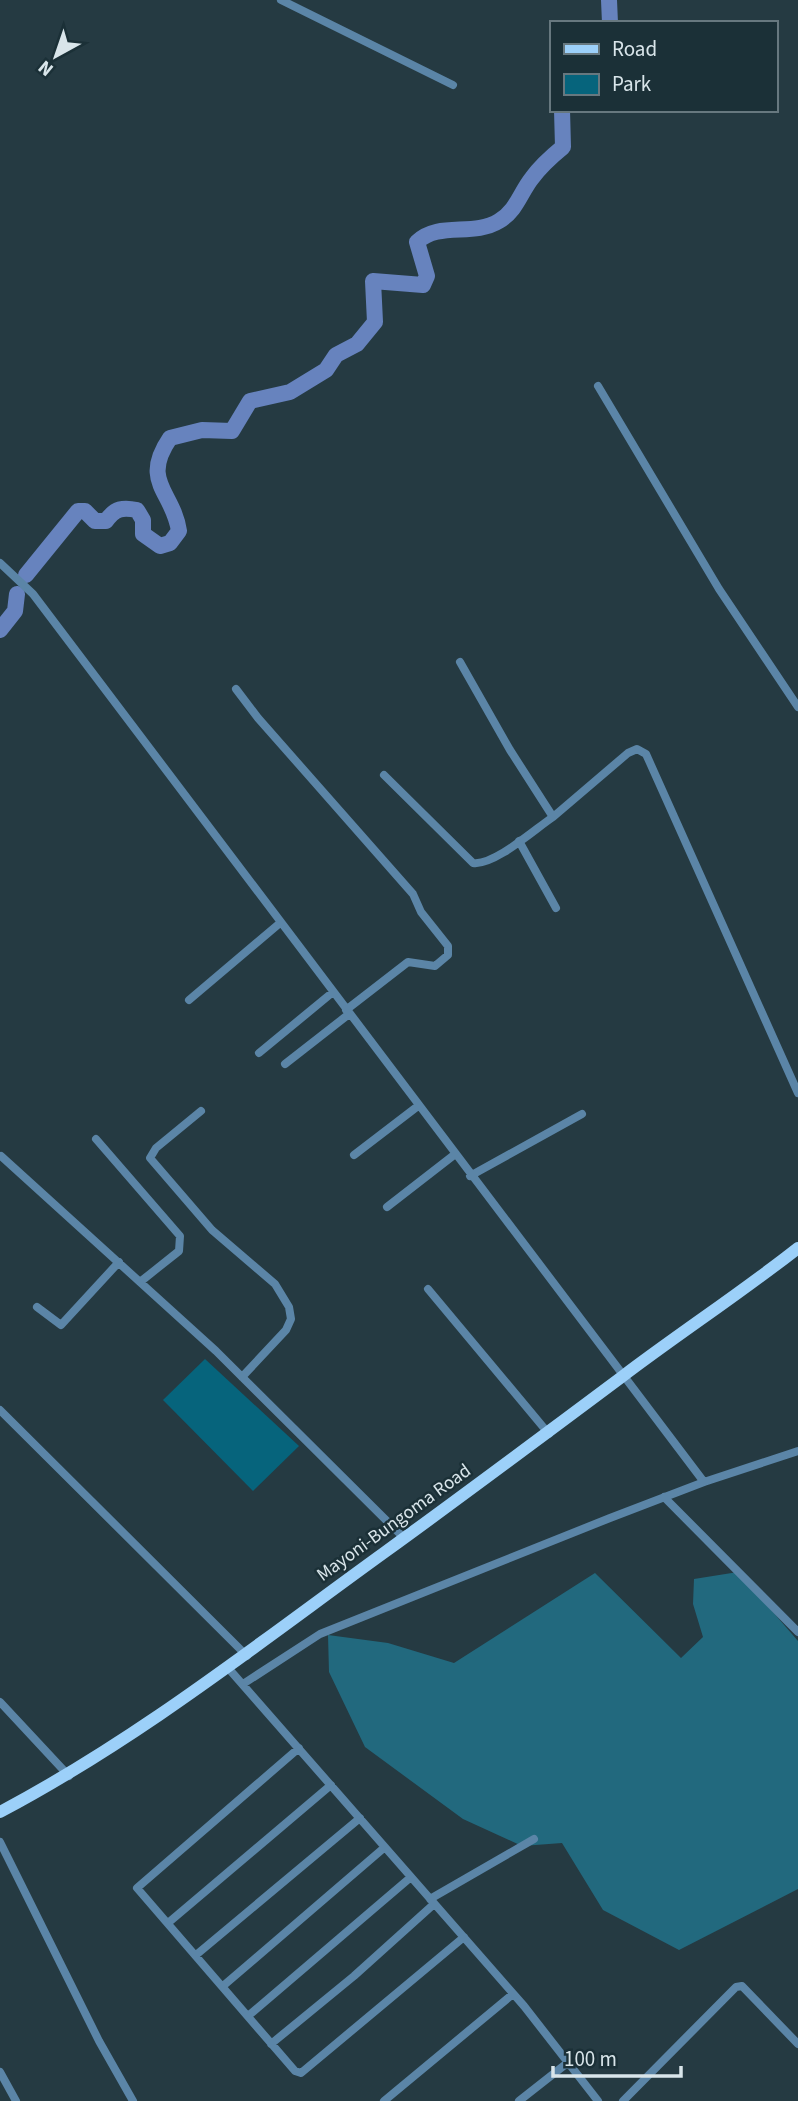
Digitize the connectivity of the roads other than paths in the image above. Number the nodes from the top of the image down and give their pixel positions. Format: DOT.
graph roads {
  1 [pos="281,0"];
  2 [pos="453,85"];
  3 [pos="598,386"];
  4 [pos="0,563"];
  5 [pos="460,662"];
  6 [pos="236,689"];
  7 [pos="798,707"];
  8 [pos="384,775"];
  9 [pos="553,817"];
  10 [pos="519,841"];
  11 [pos="556,908"];
  12 [pos="280,923"];
  13 [pos="333,992"];
  14 [pos="189,1000"];
  15 [pos="347,1012"];
  16 [pos="259,1053"];
  17 [pos="285,1064"];
  18 [pos="798,1093"];
  19 [pos="418,1106"];
  20 [pos="201,1111"];
  21 [pos="582,1114"];
  22 [pos="96,1139"];
  23 [pos="354,1155"];
  24 [pos="454,1155"];
  25 [pos="1,1156"];
  26 [pos="470,1176"];
  27 [pos="387,1207"];
  28 [pos="798,1248"];
  29 [pos="119,1262"];
  30 [pos="140,1282"];
  31 [pos="428,1289"];
  32 [pos="37,1307"];
  33 [pos="624,1375"];
  34 [pos="242,1377"];
  35 [pos="0,1409"];
  36 [pos="549,1434"];
  37 [pos="798,1451"];
  38 [pos="704,1482"];
  39 [pos="664,1497"];
  40 [pos="404,1538"];
  41 [pos="798,1632"];
  42 [pos="247,1656"];
  43 [pos="229,1669"];
  44 [pos="243,1684"];
  45 [pos="0,1702"];
  46 [pos="299,1748"];
  47 [pos="69,1776"];
  48 [pos="331,1785"];
  49 [pos="0,1812"];
  50 [pos="360,1818"];
  51 [pos="534,1839"];
  52 [pos="0,1842"];
  53 [pos="385,1847"];
  54 [pos="411,1877"];
  55 [pos="432,1901"];
  56 [pos="168,1923"];
  57 [pos="464,1937"];
  58 [pos="197,1955"];
  59 [pos="223,1986"];
  60 [pos="513,1994"];
  61 [pos="248,2016"];
  62 [pos="271,2044"];
  63 [pos="798,2044"];
  64 [pos="566,2064"];
  65 [pos="0,2072"];
  66 [pos="16,2101"];
  67 [pos="133,2101"];
  68 [pos="384,2101"];
  69 [pos="519,2101"];
  70 [pos="598,2101"];
  71 [pos="623,2101"];
  1 -- 2 [label="street"];
  3 -- 7 [label="street"];
  4 -- 12 [label="street"];
  5 -- 9 [label="street"];
  6 -- 15 [label="street"];
  8 -- 10 [label="street"];
  9 -- 10 [label="street"];
  9 -- 18 [label="street"];
  10 -- 11 [label="street"];
  12 -- 13 [label="street"];
  12 -- 14 [label="street"];
  13 -- 15 [label="street"];
  13 -- 16 [label="street"];
  15 -- 17 [label="street"];
  15 -- 19 [label="street"];
  19 -- 23 [label="street"];
  19 -- 24 [label="street"];
  20 -- 34 [label="street"];
  21 -- 26 [label="street"];
  22 -- 30 [label="street"];
  24 -- 26 [label="street"];
  24 -- 27 [label="street"];
  25 -- 29 [label="street"];
  26 -- 33 [label="street"];
  28 -- 33 [label="main road, Mayoni-Bungoma Road"];
  29 -- 30 [label="street"];
  29 -- 32 [label="street"];
  30 -- 34 [label="street"];
  31 -- 36 [label="street"];
  33 -- 36 [label="main road, Mayoni-Bungoma Road"];
  33 -- 38 [label="street"];
  34 -- 40 [label="street"];
  35 -- 42 [label="street"];
  36 -- 40 [label="main road, Mayoni-Bungoma Road"];
  37 -- 38 [label="street"];
  38 -- 39 [label="street"];
  39 -- 41 [label="street"];
  39 -- 44 [label="street"];
  40 -- 42 [label="main road, Mayoni-Bungoma Road"];
  42 -- 43 [label="main road, Mayoni-Bungoma Road"];
  43 -- 44 [label="street"];
  43 -- 47 [label="main road, Mayoni-Bungoma Road"];
  44 -- 46 [label="street"];
  45 -- 47 [label="street"];
  46 -- 48 [label="street"];
  46 -- 56 [label="street"];
  47 -- 49 [label="main road, Mayoni-Bungoma Road"];
  48 -- 50 [label="street"];
  48 -- 56 [label="street"];
  50 -- 53 [label="street"];
  50 -- 58 [label="street"];
  51 -- 55 [label="street"];
  52 -- 67 [label="street"];
  53 -- 54 [label="street"];
  53 -- 59 [label="street"];
  54 -- 55 [label="street"];
  54 -- 61 [label="street"];
  55 -- 57 [label="street"];
  55 -- 62 [label="street"];
  56 -- 58 [label="street"];
  57 -- 60 [label="street"];
  57 -- 62 [label="street"];
  58 -- 59 [label="street"];
  59 -- 61 [label="street"];
  60 -- 64 [label="street"];
  60 -- 68 [label="street"];
  61 -- 62 [label="street"];
  63 -- 71 [label="street"];
  64 -- 69 [label="street"];
  64 -- 70 [label="street"];
  65 -- 66 [label="street"];
}
